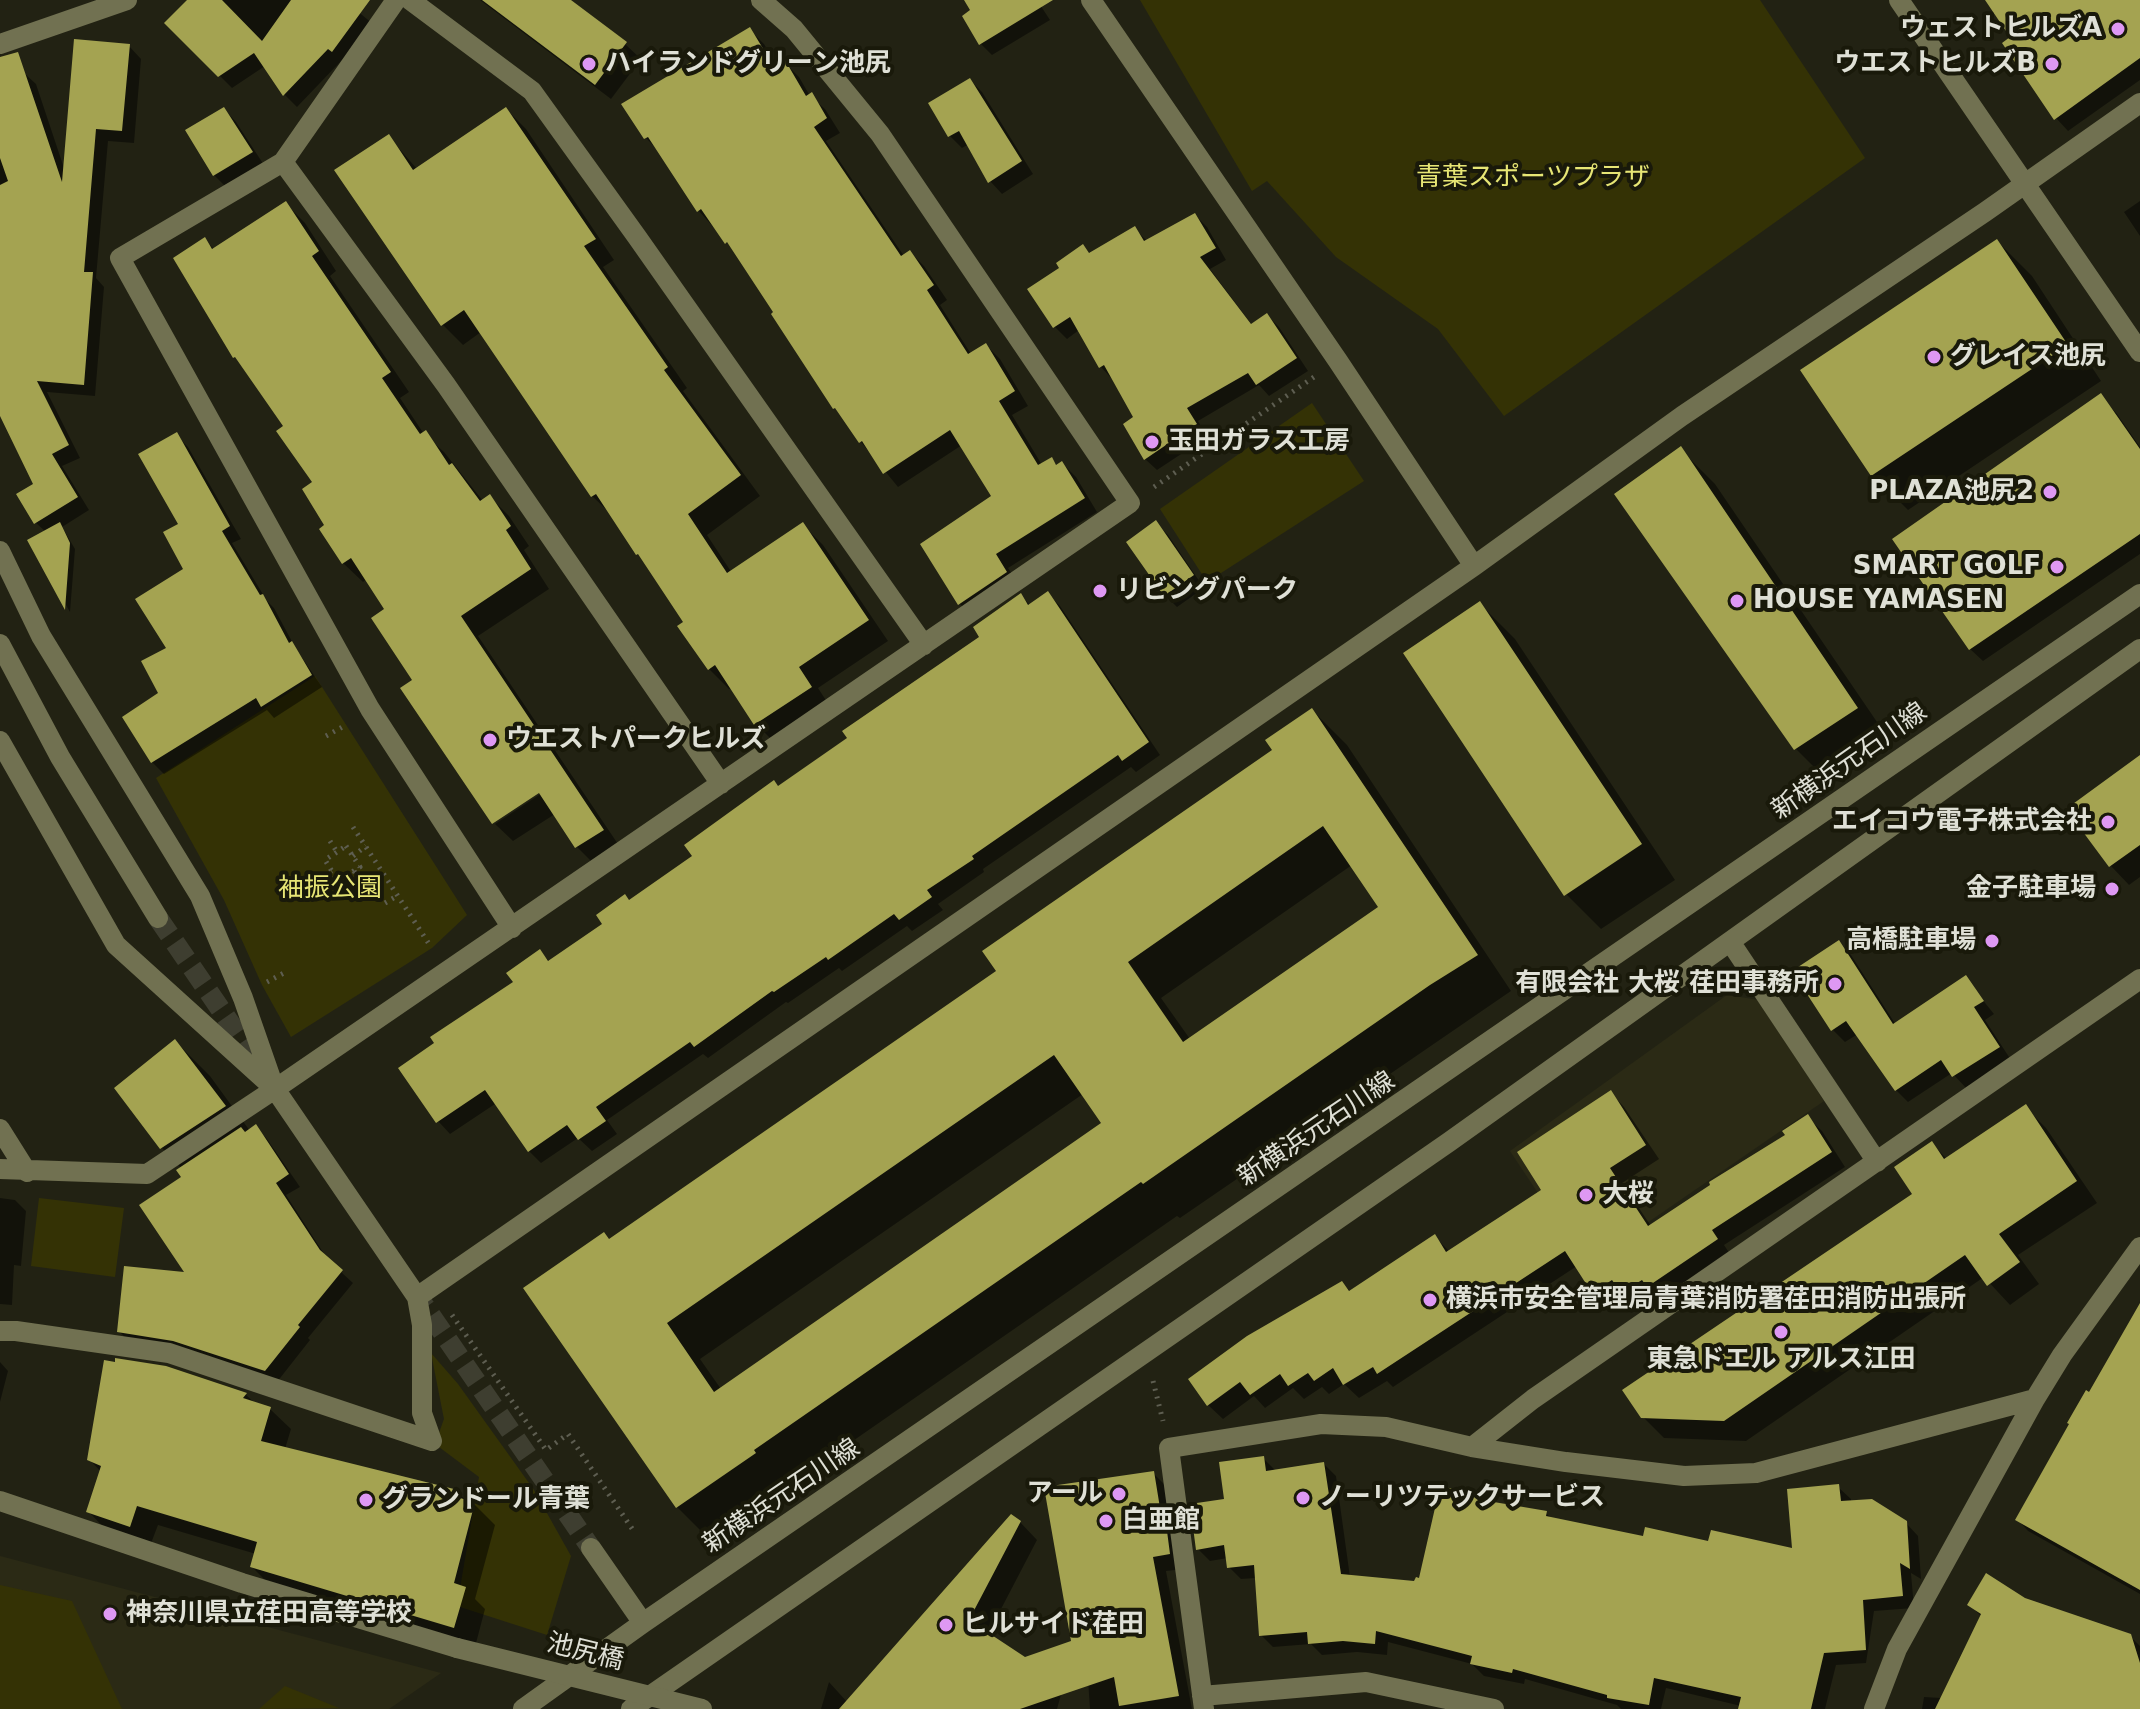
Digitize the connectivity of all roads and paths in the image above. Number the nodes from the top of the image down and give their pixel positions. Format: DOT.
graph roads {
  1 [pos="127,0"];
  2 [pos="396,0"];
  3 [pos="410,0"];
  4 [pos="761,0"];
  5 [pos="1091,0"];
  6 [pos="1899,0"];
  7 [pos="0,44"];
  8 [pos="2140,103"];
  9 [pos="283,162"];
  10 [pos="2024,184"];
  11 [pos="2140,352"];
  12 [pos="1305,384"];
  13 [pos="1130,503"];
  14 [pos="0,551"];
  15 [pos="1474,566"];
  16 [pos="2140,594"];
  17 [pos="0,644"];
  18 [pos="924,645"];
  19 [pos="2140,649"];
  20 [pos="0,741"];
  21 [pos="721,784"];
  22 [pos="353,827"];
  23 [pos="330,841"];
  24 [pos="366,846"];
  25 [pos="337,852"];
  26 [pos="353,856"];
  27 [pos="332,871"];
  28 [pos="354,871"];
  29 [pos="318,880"];
  30 [pos="361,882"];
  31 [pos="397,896"];
  32 [pos="385,903"];
  33 [pos="158,918"];
  34 [pos="512,928"];
  35 [pos="1731,943"];
  36 [pos="2140,979"];
  37 [pos="434,980"];
  38 [pos="275,1089"];
  39 [pos="0,1129"];
  40 [pos="1877,1162"];
  41 [pos="0,1169"];
  42 [pos="27,1172"];
  43 [pos="2140,1247"];
  44 [pos="425,1292"];
  45 [pos="0,1331"];
  46 [pos="1152,1377"];
  47 [pos="2035,1399"];
  48 [pos="1472,1447"];
  49 [pos="1169,1448"];
  50 [pos="0,1501"];
  51 [pos="635,1533"];
  52 [pos="591,1548"];
  53 [pos="643,1623"];
  54 [pos="1203,1702"];
  55 [pos="523,1709"];
  56 [pos="631,1709"];
  57 [pos="702,1709"];
  58 [pos="1494,1709"];
  59 [pos="1874,1709"];
  1 -- 7 [label="street"];
  2 -- 9 [label="street"];
  3 -- 18 [label="street"];
  4 -- 13 [label="street"];
  5 -- 15 [label="street"];
  6 -- 10 [label="street"];
  8 -- 10 [label="street"];
  9 -- 21 [label="street"];
  9 -- 34 [label="street"];
  10 -- 11 [label="street"];
  10 -- 15 [label="street"];
  12 -- 13 [label="path"];
  13 -- 18 [label="street"];
  14 -- 38 [label="street"];
  15 -- 44 [label="street"];
  16 -- 53 [label="street, 新横浜元石川線"];
  17 -- 33 [label="street"];
  18 -- 21 [label="street"];
  19 -- 35 [label="street"];
  20 -- 38 [label="street"];
  21 -- 34 [label="street"];
  22 -- 24 [label="path"];
  23 -- 25 [label="path"];
  24 -- 26 [label="path"];
  24 -- 31 [label="path"];
  25 -- 26 [label="path"];
  25 -- 27 [label="path"];
  26 -- 28 [label="path"];
  27 -- 28 [label="path"];
  27 -- 29 [label="path"];
  28 -- 30 [label="path"];
  31 -- 32 [label="path"];
  31 -- 37 [label="path"];
  34 -- 37 [label="street"];
  35 -- 40 [label="street"];
  35 -- 56 [label="street"];
  36 -- 40 [label="street"];
  37 -- 38 [label="street"];
  38 -- 42 [label="street"];
  38 -- 44 [label="street"];
  39 -- 42 [label="street"];
  40 -- 48 [label="street"];
  41 -- 42 [label="street"];
  43 -- 47 [label="street"];
  44 -- 45 [label="street"];
  44 -- 51 [label="path"];
  46 -- 49 [label="path"];
  47 -- 48 [label="street"];
  47 -- 59 [label="street"];
  48 -- 49 [label="street"];
  49 -- 54 [label="street"];
  50 -- 57 [label="street, 池尻橋, bridge"];
  52 -- 53 [label="street"];
  53 -- 55 [label="street, 新横浜元石川線"];
  54 -- 58 [label="street"];
}
